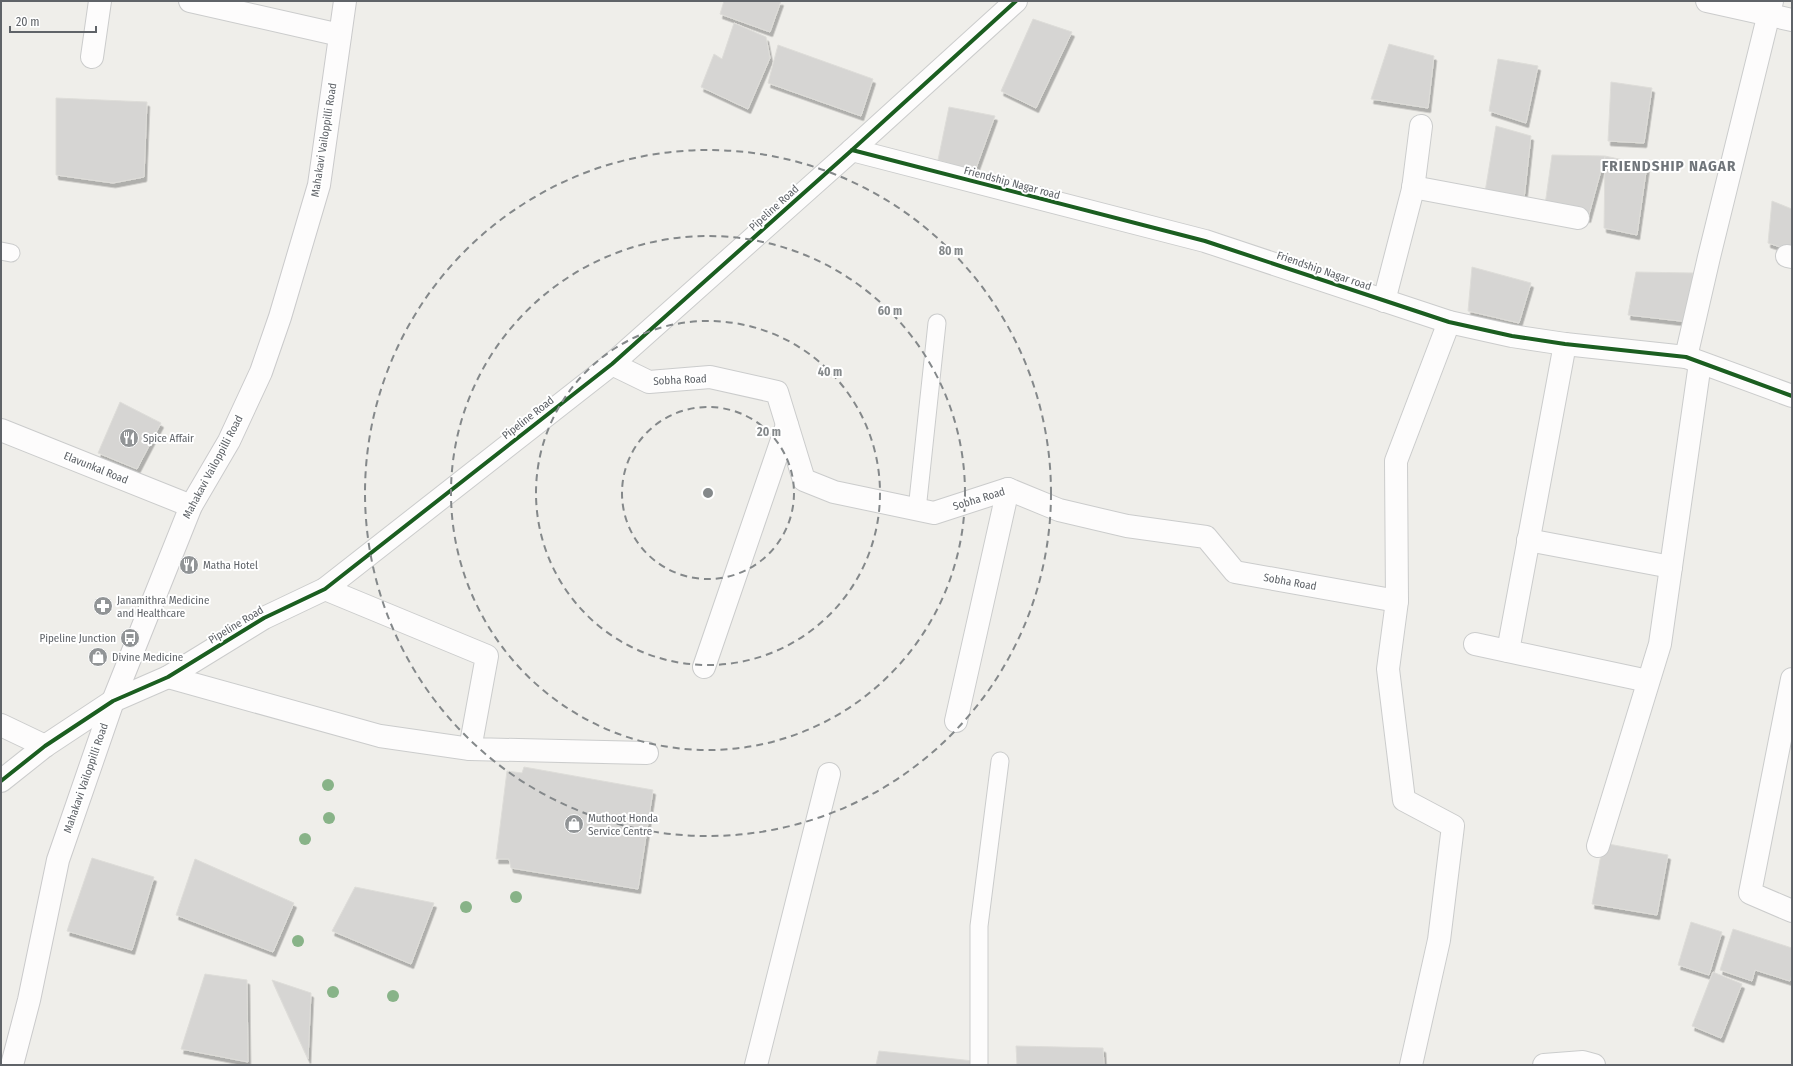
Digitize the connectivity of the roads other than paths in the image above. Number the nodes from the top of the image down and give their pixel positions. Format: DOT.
graph roads {
  1 [pos="100,1"];
  2 [pos="190,1"];
  3 [pos="345,1"];
  4 [pos="1016,1"];
  5 [pos="1707,1"];
  6 [pos="1770,8"];
  7 [pos="1792,20"];
  8 [pos="340,35"];
  9 [pos="92,57"];
  10 [pos="1421,126"];
  11 [pos="852,150"];
  12 [pos="1413,187"];
  13 [pos="1578,218"];
  14 [pos="1384,301"];
  15 [pos="1449,322"];
  16 [pos="937,323"];
  17 [pos="1565,344"];
  18 [pos="1693,360"];
  19 [pos="612,364"];
  20 [pos="1792,396"];
  21 [pos="787,425"];
  22 [pos="1,430"];
  23 [pos="1008,489"];
  24 [pos="191,506"];
  25 [pos="917,510"];
  26 [pos="1528,540"];
  27 [pos="1671,567"];
  28 [pos="325,589"];
  29 [pos="1397,601"];
  30 [pos="1475,644"];
  31 [pos="1508,651"];
  32 [pos="704,666"];
  33 [pos="168,677"];
  34 [pos="1792,679"];
  35 [pos="1648,681"];
  36 [pos="112,701"];
  37 [pos="956,721"];
  38 [pos="1,724"];
  39 [pos="45,746"];
  40 [pos="470,749"];
  41 [pos="647,753"];
  42 [pos="1000,761"];
  43 [pos="829,774"];
  44 [pos="1,781"];
  45 [pos="1598,846"];
  46 [pos="1792,911"];
  47 [pos="12,1065"];
  48 [pos="756,1065"];
  49 [pos="979,1065"];
  50 [pos="1411,1065"];
  51 [pos="1544,1065"];
  52 [pos="1594,1065"];
  1 -- 9 [label="street"];
  2 -- 8 [label="street"];
  3 -- 8 [label="street, Mahakavi Vailoppilli Road"];
  4 -- 11 [label="street, Pipeline Road"];
  5 -- 6 [label="street"];
  6 -- 7 [label="street"];
  6 -- 18 [label="street"];
  8 -- 24 [label="street, Mahakavi Vailoppilli Road"];
  10 -- 12 [label="street"];
  11 -- 14 [label="street, Friendship Nagar road"];
  11 -- 19 [label="street, Pipeline Road"];
  12 -- 13 [label="street"];
  12 -- 14 [label="street"];
  14 -- 15 [label="street, Friendship Nagar road"];
  15 -- 17 [label="street, Friendship Nagar road"];
  15 -- 29 [label="street"];
  16 -- 25 [label="lane"];
  17 -- 18 [label="street, Friendship Nagar road"];
  17 -- 26 [label="street"];
  18 -- 20 [label="street, Friendship Nagar road"];
  18 -- 27 [label="street"];
  19 -- 21 [label="street, Sobha Road"];
  19 -- 28 [label="street, Pipeline Road"];
  21 -- 25 [label="street, Sobha Road"];
  21 -- 32 [label="street"];
  22 -- 24 [label="street, Elavunkal Road"];
  23 -- 25 [label="street, Sobha Road"];
  23 -- 29 [label="street, Sobha Road"];
  23 -- 37 [label="street"];
  24 -- 36 [label="street, Mahakavi Vailoppilli Road"];
  26 -- 27 [label="street"];
  26 -- 31 [label="street"];
  27 -- 35 [label="street"];
  28 -- 33 [label="street, Pipeline Road"];
  28 -- 40 [label="street"];
  29 -- 50 [label="street"];
  30 -- 31 [label="street"];
  31 -- 35 [label="street"];
  33 -- 36 [label="street, Pipeline Road"];
  33 -- 40 [label="street"];
  34 -- 46 [label="street"];
  35 -- 45 [label="street"];
  36 -- 39 [label="street, Pipeline Road"];
  36 -- 47 [label="street, Mahakavi Vailoppilli Road"];
  38 -- 39 [label="street"];
  39 -- 44 [label="street, Pipeline Road"];
  40 -- 41 [label="street"];
  42 -- 49 [label="lane"];
  43 -- 48 [label="street"];
  51 -- 52 [label="street"];
}
